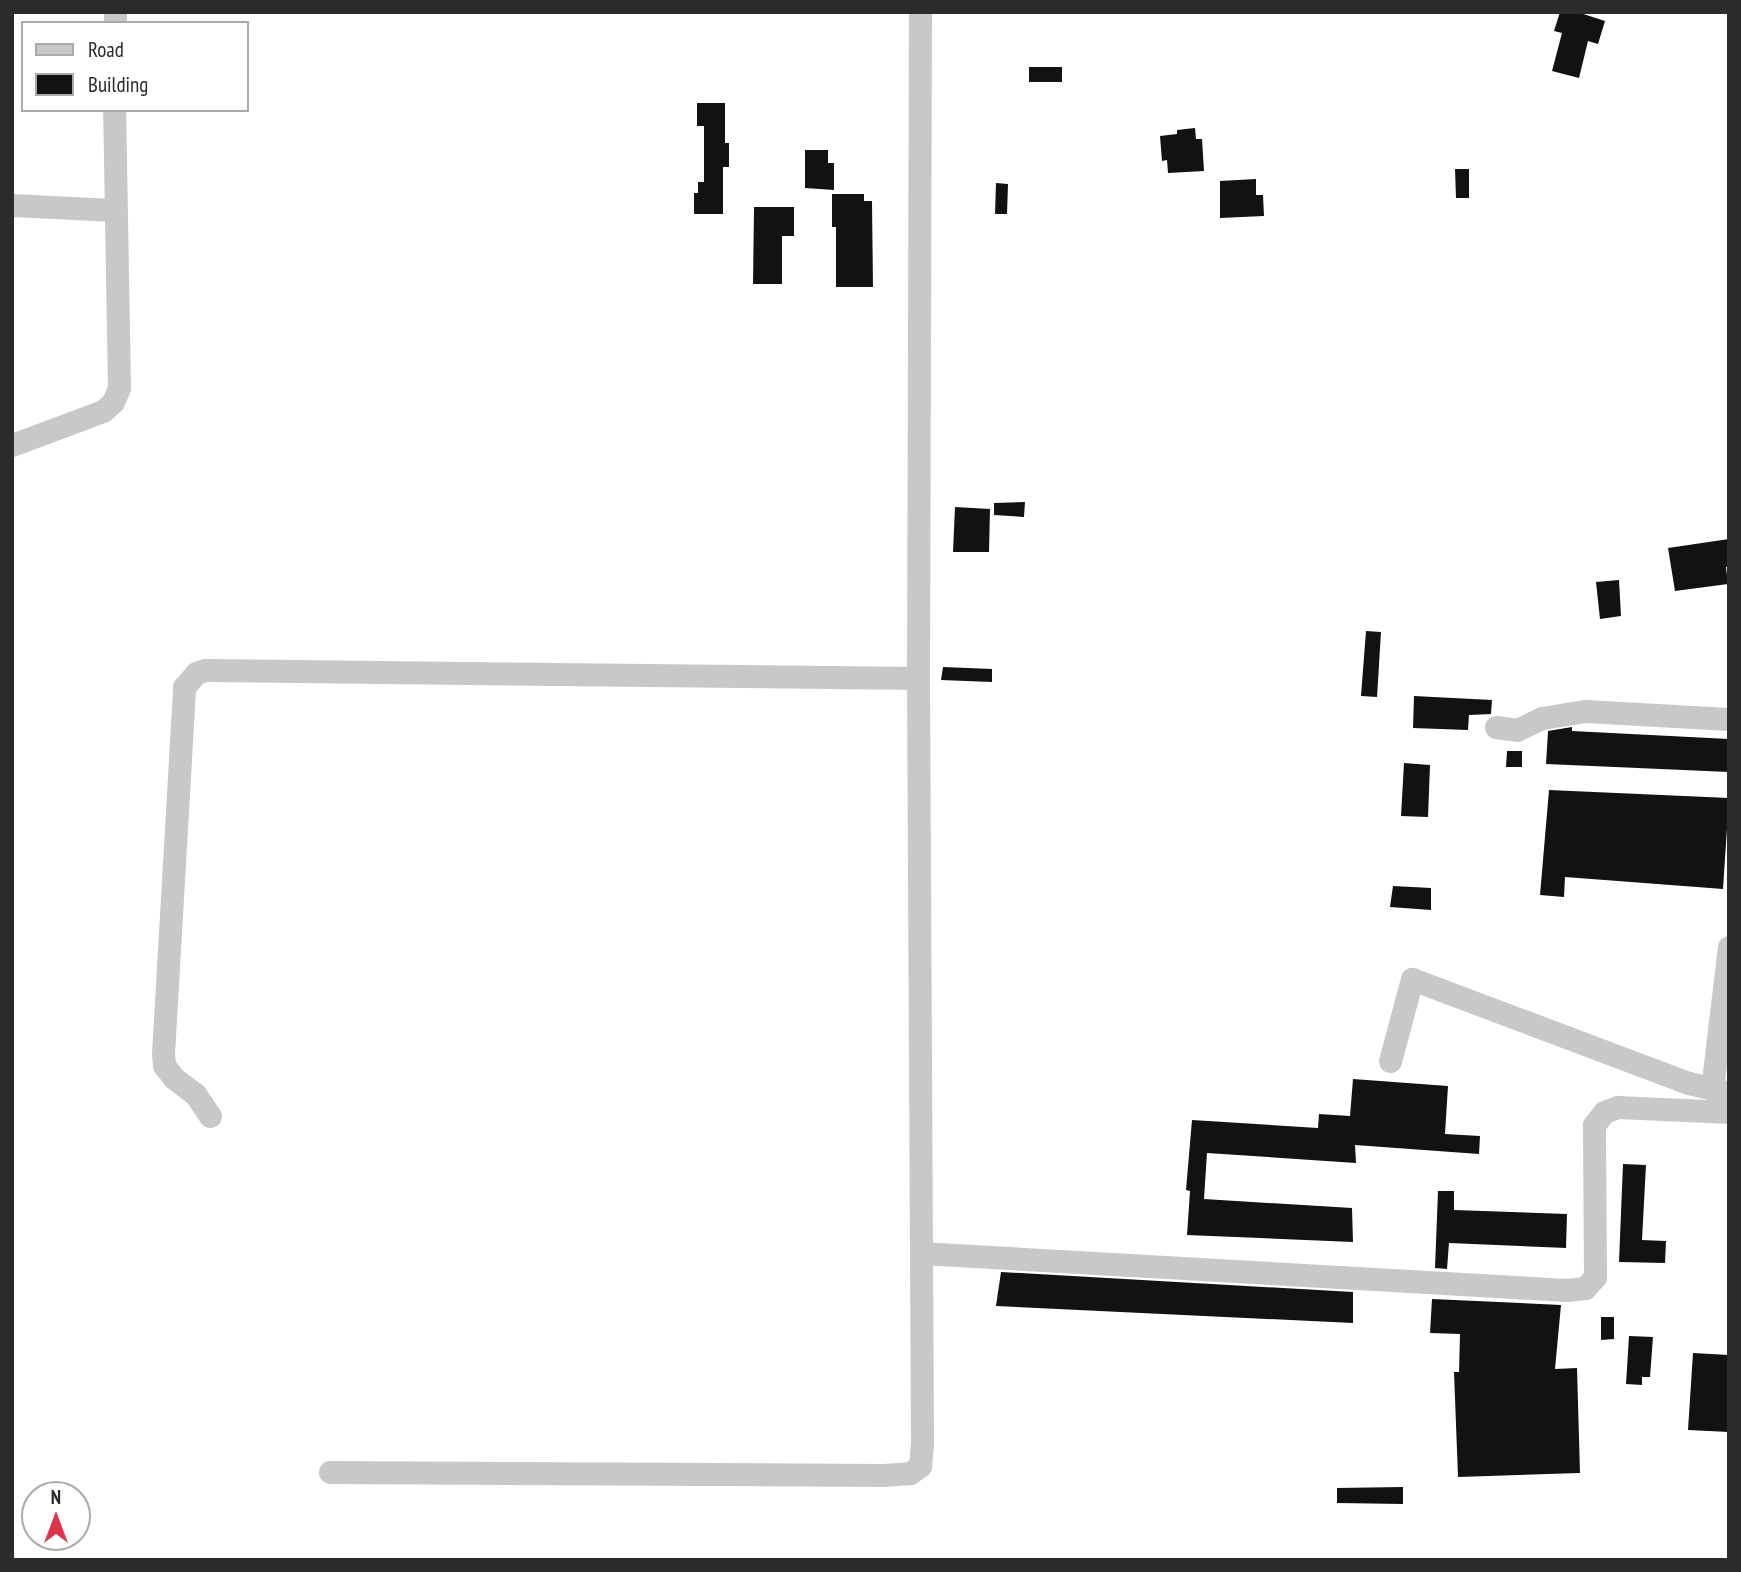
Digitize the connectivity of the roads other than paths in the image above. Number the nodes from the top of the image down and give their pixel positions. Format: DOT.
graph roads {
  1 [pos="920,12"];
  2 [pos="114,112"];
  3 [pos="12,205"];
  4 [pos="114,209"];
  5 [pos="12,445"];
  6 [pos="918,678"];
  7 [pos="1729,719"];
  8 [pos="1496,727"];
  9 [pos="1729,947"];
  10 [pos="1390,1060"];
  11 [pos="1720,1091"];
  12 [pos="1729,1112"];
  13 [pos="210,1116"];
  14 [pos="921,1253"];
  15 [pos="330,1472"];
  1 -- 6 [label="street"];
  2 -- 4 [label="street"];
  3 -- 4 [label="street"];
  4 -- 5 [label="street"];
  6 -- 13 [label="street"];
  6 -- 14 [label="street"];
  7 -- 8 [label="street"];
  9 -- 11 [label="street"];
  10 -- 11 [label="street"];
  12 -- 14 [label="street"];
  14 -- 15 [label="street"];
}
